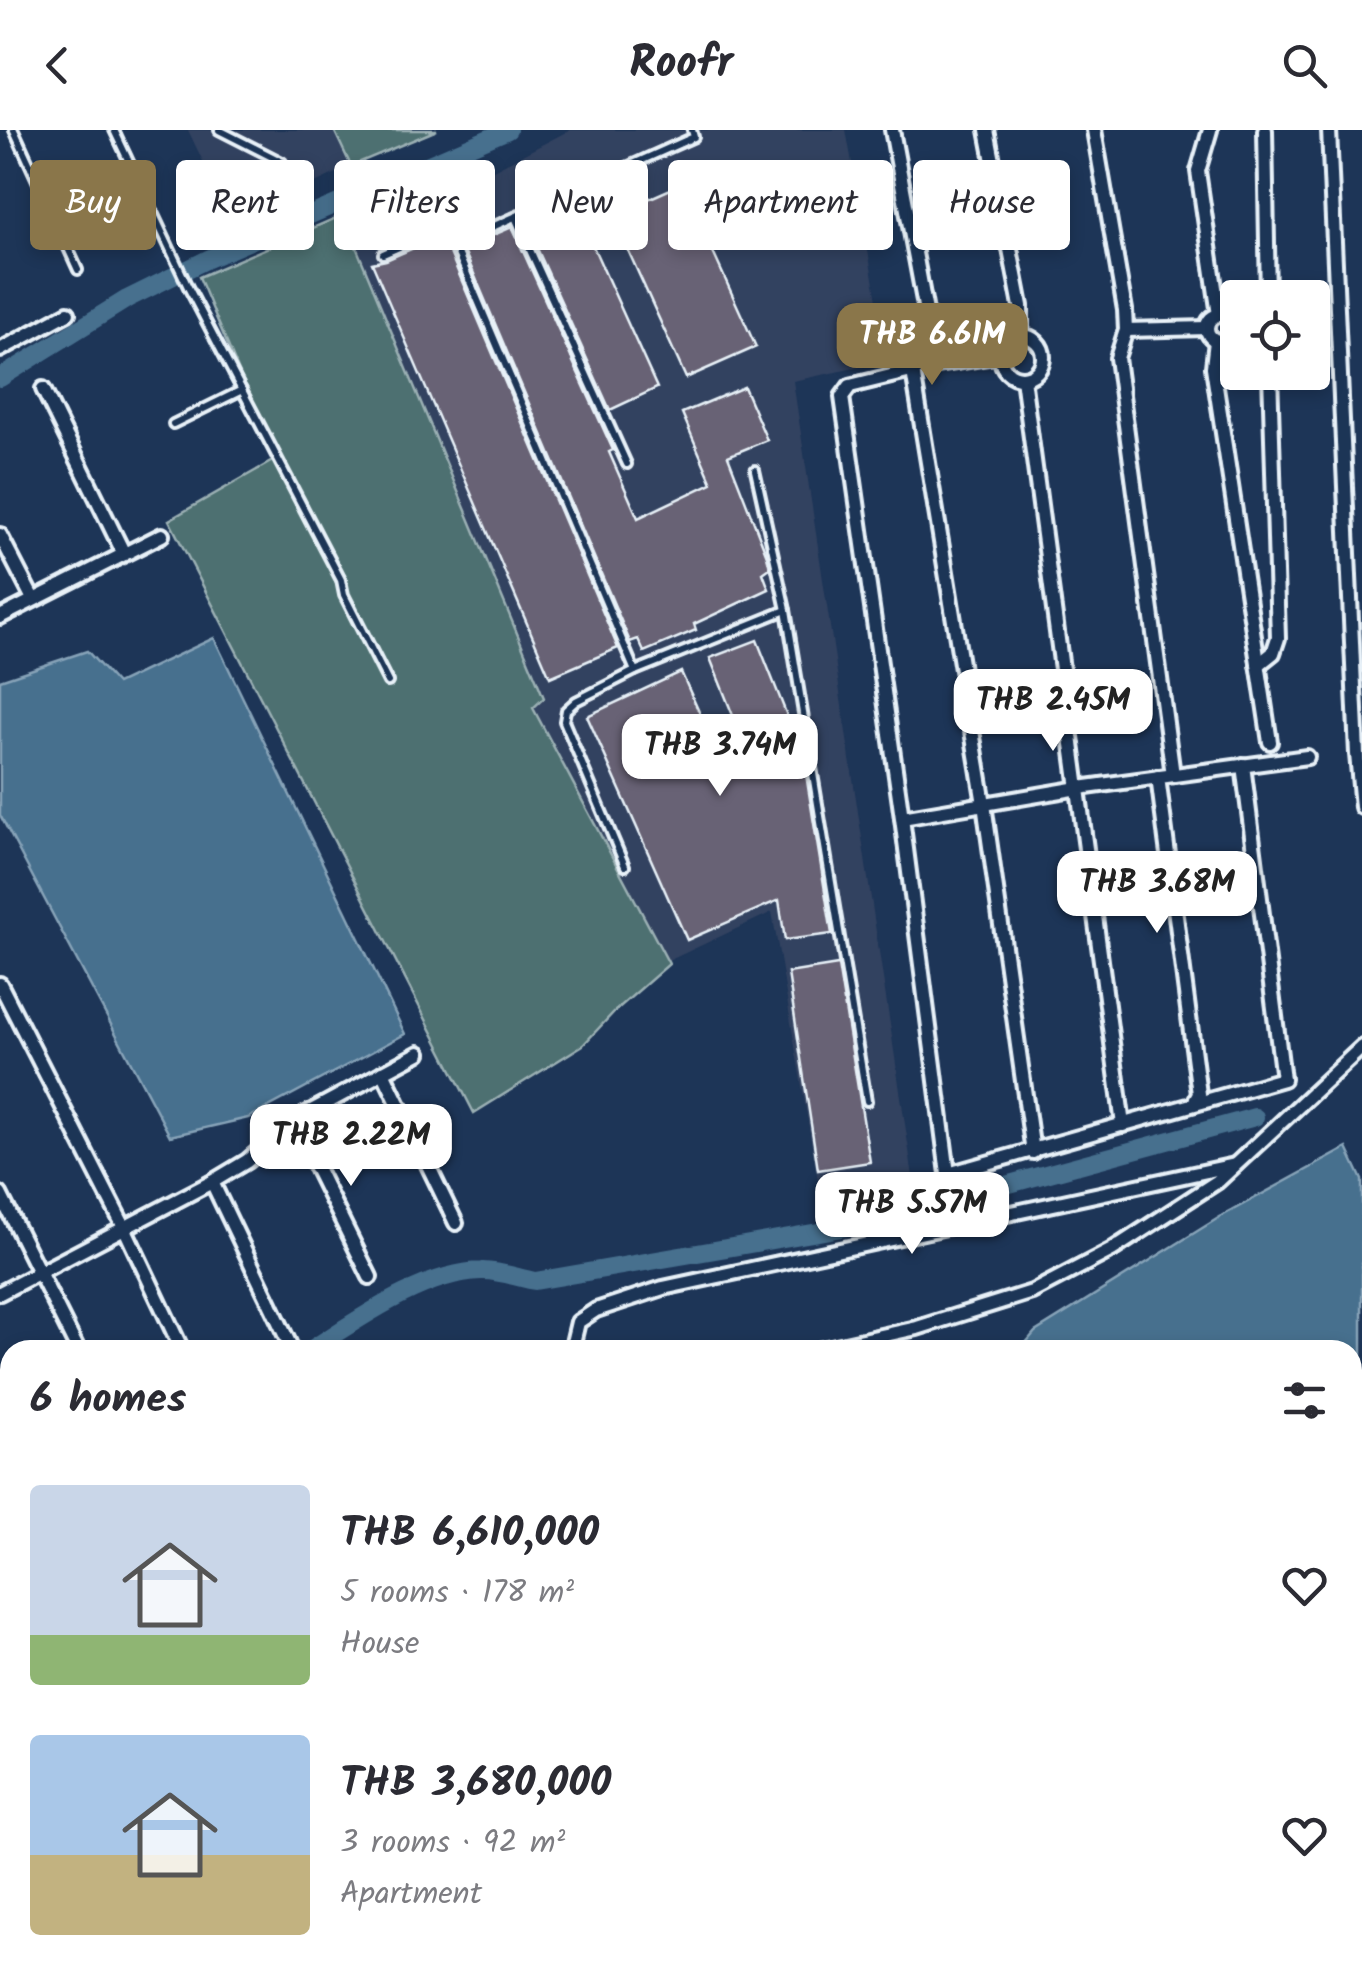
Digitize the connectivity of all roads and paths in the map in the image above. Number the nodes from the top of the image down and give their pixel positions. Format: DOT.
graph roads {
  1 [pos="14,130"];
  2 [pos="114,130"];
  3 [pos="219,130"];
  4 [pos="692,130"];
  5 [pos="892,130"];
  6 [pos="987,130"];
  7 [pos="1094,130"];
  8 [pos="1210,130"];
  9 [pos="1265,130"];
  10 [pos="1329,130"];
  11 [pos="278,160"];
  12 [pos="642,160"];
  13 [pos="391,250"];
  14 [pos="457,250"];
  15 [pos="531,250"];
  16 [pos="382,254"];
  17 [pos="78,270"];
  18 [pos="1268,280"];
  19 [pos="68,313"];
  20 [pos="1219,315"];
  21 [pos="1207,328"];
  22 [pos="1126,330"];
  23 [pos="1020,336"];
  24 [pos="1216,341"];
  25 [pos="0,350"];
  26 [pos="1001,354"];
  27 [pos="936,365"];
  28 [pos="913,371"];
  29 [pos="1024,378"];
  30 [pos="43,389"];
  31 [pos="242,390"];
  32 [pos="1271,390"];
  33 [pos="173,424"];
  34 [pos="627,464"];
  35 [pos="755,470"];
  36 [pos="0,535"];
  37 [pos="162,535"];
  38 [pos="124,554"];
  39 [pos="33,599"];
  40 [pos="786,610"];
  41 [pos="0,617"];
  42 [pos="1258,665"];
  43 [pos="635,671"];
  44 [pos="388,682"];
  45 [pos="1270,742"];
  46 [pos="1307,756"];
  47 [pos="1244,766"];
  48 [pos="1173,775"];
  49 [pos="1158,777"];
  50 [pos="1079,788"];
  51 [pos="984,804"];
  52 [pos="1362,806"];
  53 [pos="902,818"];
  54 [pos="625,866"];
  55 [pos="0,984"];
  56 [pos="1362,1048"];
  57 [pos="419,1053"];
  58 [pos="383,1072"];
  59 [pos="867,1101"];
  60 [pos="1194,1102"];
  61 [pos="293,1121"];
  62 [pos="1122,1125"];
  63 [pos="1034,1152"];
  64 [pos="1234,1165"];
  65 [pos="212,1182"];
  66 [pos="0,1194"];
  67 [pos="456,1223"];
  68 [pos="124,1227"];
  69 [pos="40,1272"];
  70 [pos="370,1277"];
  71 [pos="0,1292"];
  72 [pos="73,1340"];
  73 [pos="177,1340"];
  74 [pos="287,1340"];
  75 [pos="574,1340"];
  76 [pos="863,1340"];
  1 -- 17 [label="lane"];
  2 -- 31 [label="lane"];
  3 -- 11 [label="lane"];
  4 -- 12 [label="lane"];
  5 -- 27 [label="street"];
  6 -- 23 [label="street"];
  7 -- 22 [label="street"];
  8 -- 20 [label="street"];
  9 -- 18 [label="street"];
  10 -- 52 [label="street"];
  13 -- 16 [label="lane"];
  14 -- 43 [label="lane"];
  15 -- 34 [label="lane"];
  19 -- 25 [label="street"];
  20 -- 21 [label="street"];
  20 -- 24 [label="street"];
  21 -- 22 [label="street"];
  21 -- 24 [label="street"];
  22 -- 48 [label="street"];
  23 -- 26 [label="street"];
  23 -- 29 [label="street"];
  24 -- 42 [label="street"];
  26 -- 27 [label="street"];
  26 -- 29 [label="street"];
  27 -- 28 [label="street"];
  28 -- 51 [label="street"];
  28 -- 53 [label="street"];
  29 -- 50 [label="street"];
  30 -- 38 [label="street"];
  31 -- 33 [label="lane"];
  31 -- 44 [label="lane"];
  32 -- 42 [label="street"];
  35 -- 40 [label="lane"];
  36 -- 39 [label="street"];
  37 -- 38 [label="street"];
  38 -- 39 [label="street"];
  39 -- 41 [label="street"];
  40 -- 43 [label="lane"];
  40 -- 59 [label="lane"];
  42 -- 45 [label="street"];
  43 -- 54 [label="lane"];
  46 -- 47 [label="street"];
  47 -- 48 [label="street"];
  47 -- 60 [label="street"];
  48 -- 49 [label="street"];
  49 -- 50 [label="street"];
  49 -- 60 [label="street"];
  50 -- 51 [label="street"];
  50 -- 62 [label="street"];
  51 -- 53 [label="street"];
  51 -- 63 [label="street"];
  53 -- 63 [label="street"];
  55 -- 68 [label="street"];
  56 -- 64 [label="street"];
  57 -- 58 [label="street"];
  58 -- 61 [label="street"];
  58 -- 67 [label="street"];
  60 -- 62 [label="street"];
  61 -- 65 [label="street"];
  61 -- 70 [label="street"];
  62 -- 63 [label="street"];
  64 -- 75 [label="street"];
  64 -- 76 [label="street"];
  65 -- 68 [label="street"];
  65 -- 74 [label="street"];
  66 -- 69 [label="street"];
  68 -- 69 [label="street"];
  68 -- 73 [label="street"];
  69 -- 71 [label="street"];
  69 -- 72 [label="street"];
}
